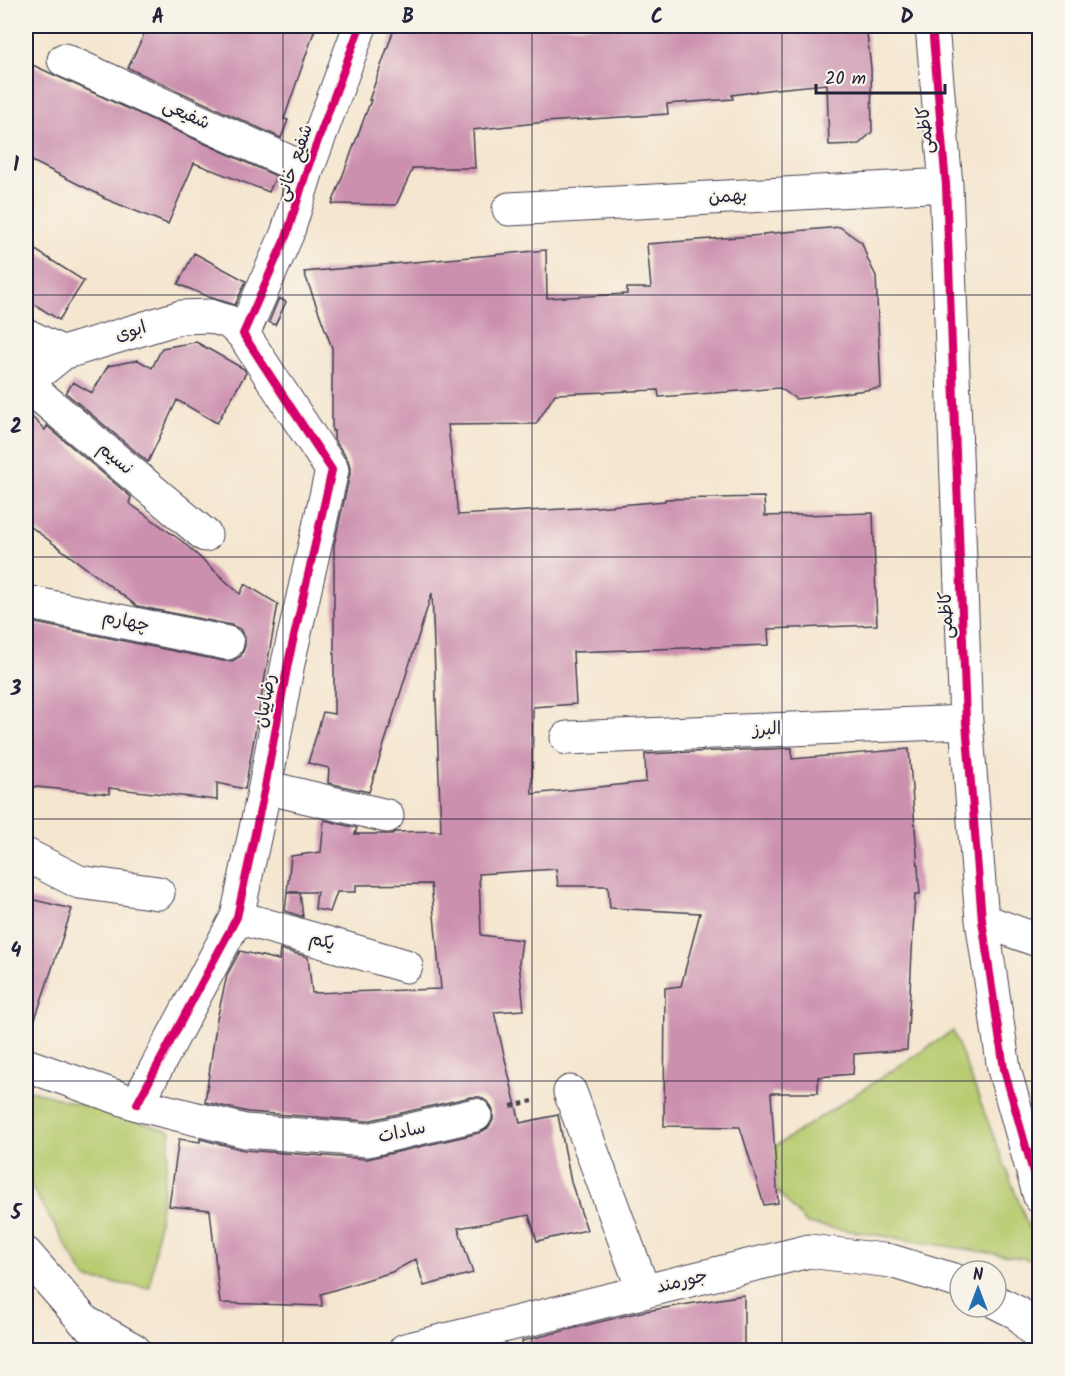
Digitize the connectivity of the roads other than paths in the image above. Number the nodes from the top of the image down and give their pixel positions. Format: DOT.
graph roads {
  1 [pos="360,26"];
  2 [pos="932,26"];
  3 [pos="64,60"];
  4 [pos="307,170"];
  5 [pos="946,185"];
  6 [pos="509,209"];
  7 [pos="249,321"];
  8 [pos="26,335"];
  9 [pos="63,353"];
  10 [pos="26,383"];
  11 [pos="205,535"];
  12 [pos="26,602"];
  13 [pos="227,643"];
  14 [pos="966,722"];
  15 [pos="567,738"];
  16 [pos="265,787"];
  17 [pos="387,816"];
  18 [pos="26,855"];
  19 [pos="158,893"];
  20 [pos="237,918"];
  21 [pos="982,920"];
  22 [pos="1040,941"];
  23 [pos="406,966"];
  24 [pos="26,1065"];
  25 [pos="570,1092"];
  26 [pos="137,1104"];
  27 [pos="476,1115"];
  28 [pos="1040,1197"];
  29 [pos="26,1254"];
  30 [pos="948,1278"];
  31 [pos="644,1292"];
  32 [pos="1008,1308"];
  33 [pos="1040,1338"];
  34 [pos="134,1350"];
  35 [pos="405,1350"];
  1 -- 4 [label="street, شفیع خانی"];
  2 -- 5 [label="street, کاظمی"];
  3 -- 4 [label="street, شفیعی"];
  4 -- 7 [label="street, شفیع خانی"];
  5 -- 6 [label="street, بهمن"];
  5 -- 14 [label="street, کاظمی"];
  7 -- 9 [label="street, ابوی"];
  7 -- 16 [label="street, رضاییان"];
  8 -- 9 [label="street"];
  9 -- 10 [label="street, ابوی"];
  10 -- 11 [label="street, نسیم"];
  12 -- 13 [label="street, چهارم"];
  14 -- 15 [label="street, البرز"];
  14 -- 21 [label="street, کاظمی"];
  16 -- 17 [label="street"];
  16 -- 20 [label="street, رضاییان"];
  18 -- 19 [label="street"];
  20 -- 23 [label="street, یکم"];
  20 -- 26 [label="street, رضاییان"];
  21 -- 22 [label="street"];
  21 -- 28 [label="street, کاظمی"];
  24 -- 26 [label="street, سادات"];
  25 -- 31 [label="street"];
  26 -- 27 [label="street, سادات"];
  29 -- 34 [label="street"];
  30 -- 31 [label="street, جورمند"];
  31 -- 35 [label="street, جورمند"];
  32 -- 33 [label="street"];
}
